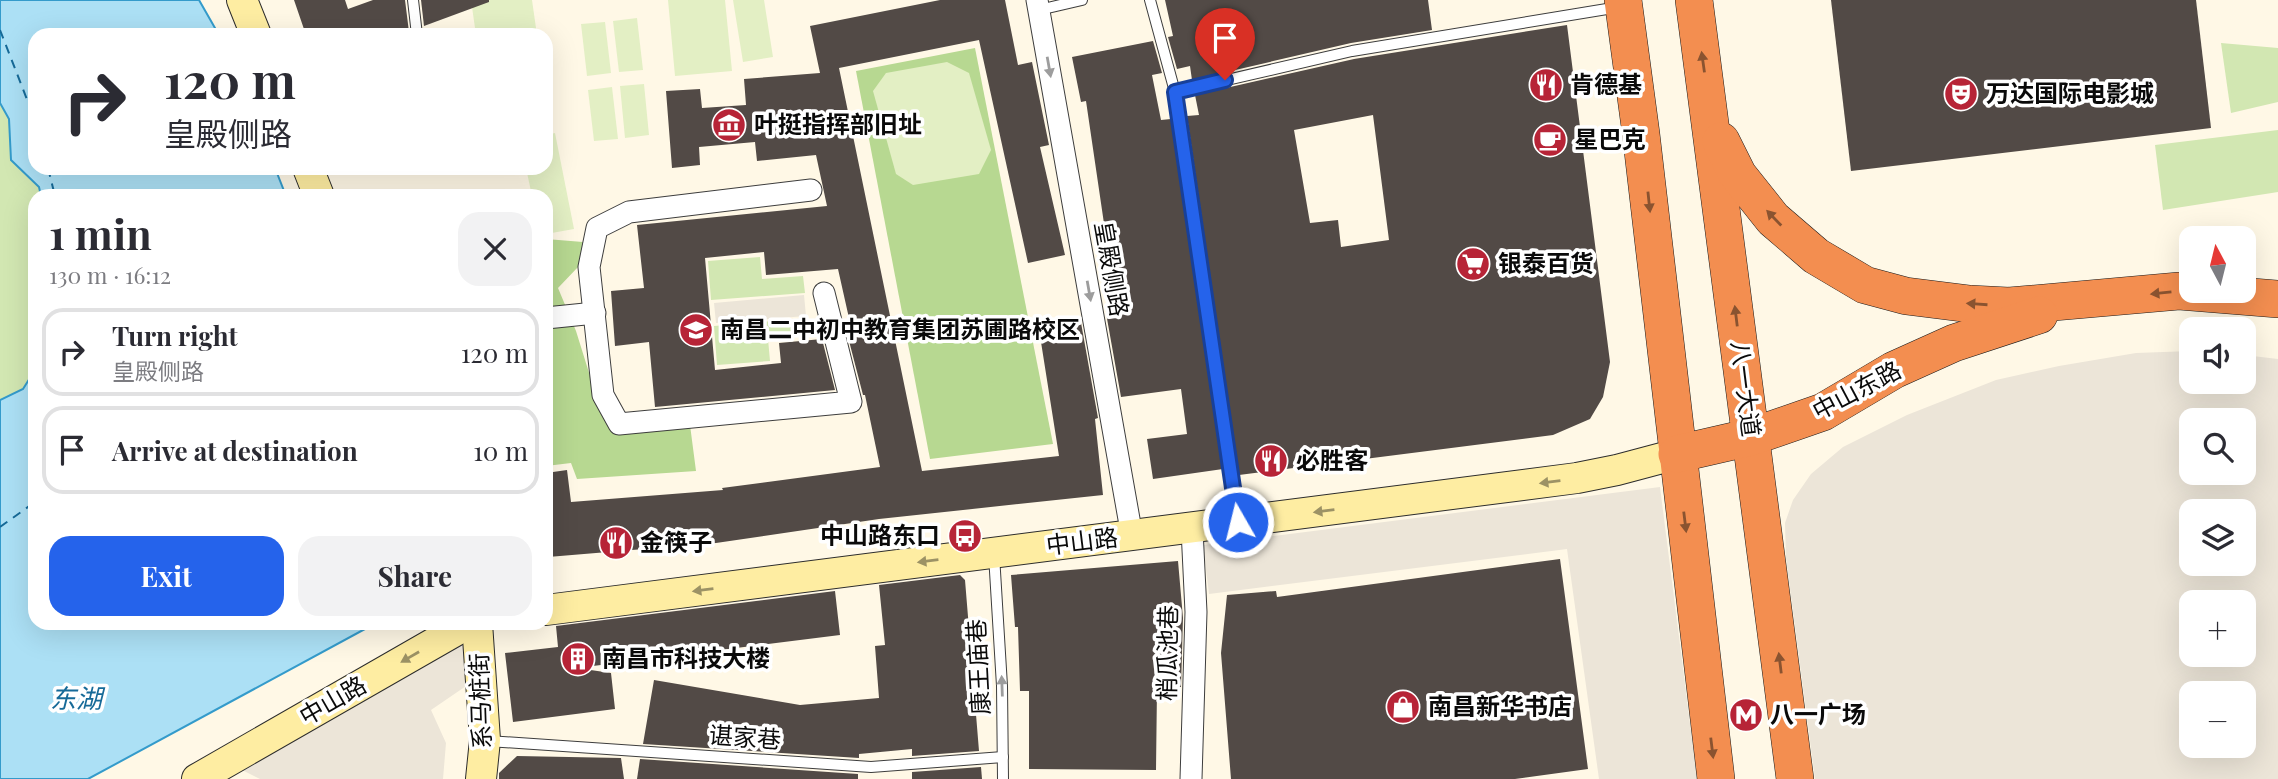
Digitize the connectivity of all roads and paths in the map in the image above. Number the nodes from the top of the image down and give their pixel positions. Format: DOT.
graph roads {
  1 [pos="242,0"];
  2 [pos="413,0"];
  3 [pos="1082,0"];
  4 [pos="1150,0"];
  5 [pos="1694,0"];
  6 [pos="1624,3"];
  7 [pos="1038,5"];
  8 [pos="253,28"];
  9 [pos="416,28"];
  10 [pos="1175,92"];
  11 [pos="1712,125"];
  12 [pos="811,190"];
  13 [pos="824,293"];
  14 [pos="2278,299"];
  15 [pos="2094,300"];
  16 [pos="595,313"];
  17 [pos="553,317"];
  18 [pos="1751,437"];
  19 [pos="1678,454"];
  20 [pos="1617,470"];
  21 [pos="1238,522"];
  22 [pos="1192,529"];
  23 [pos="1132,536"];
  24 [pos="994,553"];
  25 [pos="553,609"];
  26 [pos="457,630"];
  27 [pos="477,630"];
  28 [pos="485,740"];
  29 [pos="1003,757"];
  30 [pos="197,779"];
  31 [pos="481,779"];
  32 [pos="1003,779"];
  33 [pos="1191,779"];
  34 [pos="1716,779"];
  35 [pos="1796,779"];
  1 -- 8 [label="main road"];
  2 -- 9 [label="lane"];
  3 -- 7 [label="lane, 皇殿侧路"];
  4 -- 10 [label="lane"];
  11 -- 5 [label="highway, 八一大道, one-way"];
  6 -- 10 [label="lane"];
  6 -- 19 [label="highway, one-way"];
  7 -- 23 [label="street, 皇殿侧路, one-way"];
  10 -- 21 [label="lane"];
  15 -- 11 [label="highway, 中山东路, one-way"];
  18 -- 11 [label="highway, 八一大道, one-way"];
  12 -- 16 [label="street"];
  13 -- 16 [label="street"];
  14 -- 15 [label="highway, 中山东路, one-way"];
  15 -- 18 [label="highway, 中山东路"];
  16 -- 17 [label="street"];
  18 -- 19 [label="highway, 中山东路"];
  35 -- 18 [label="highway, 八一大道, one-way"];
  19 -- 20 [label="main road, 中山东路"];
  19 -- 34 [label="highway, one-way"];
  20 -- 21 [label="main road, 中山路, one-way"];
  21 -- 22 [label="main road, 中山路"];
  22 -- 23 [label="main road, 中山路"];
  22 -- 33 [label="street, 梢瓜池巷"];
  23 -- 24 [label="main road, 中山路"];
  24 -- 25 [label="main road, 中山路, one-way"];
  29 -- 24 [label="lane, 康王庙巷, one-way"];
  26 -- 30 [label="main road, 中山路, one-way"];
  27 -- 28 [label="main road, 系马桩街"];
  28 -- 29 [label="lane, 谌家巷"];
  28 -- 31 [label="main road, 系马桩街"];
  29 -- 32 [label="lane, 康王庙巷"];
}
